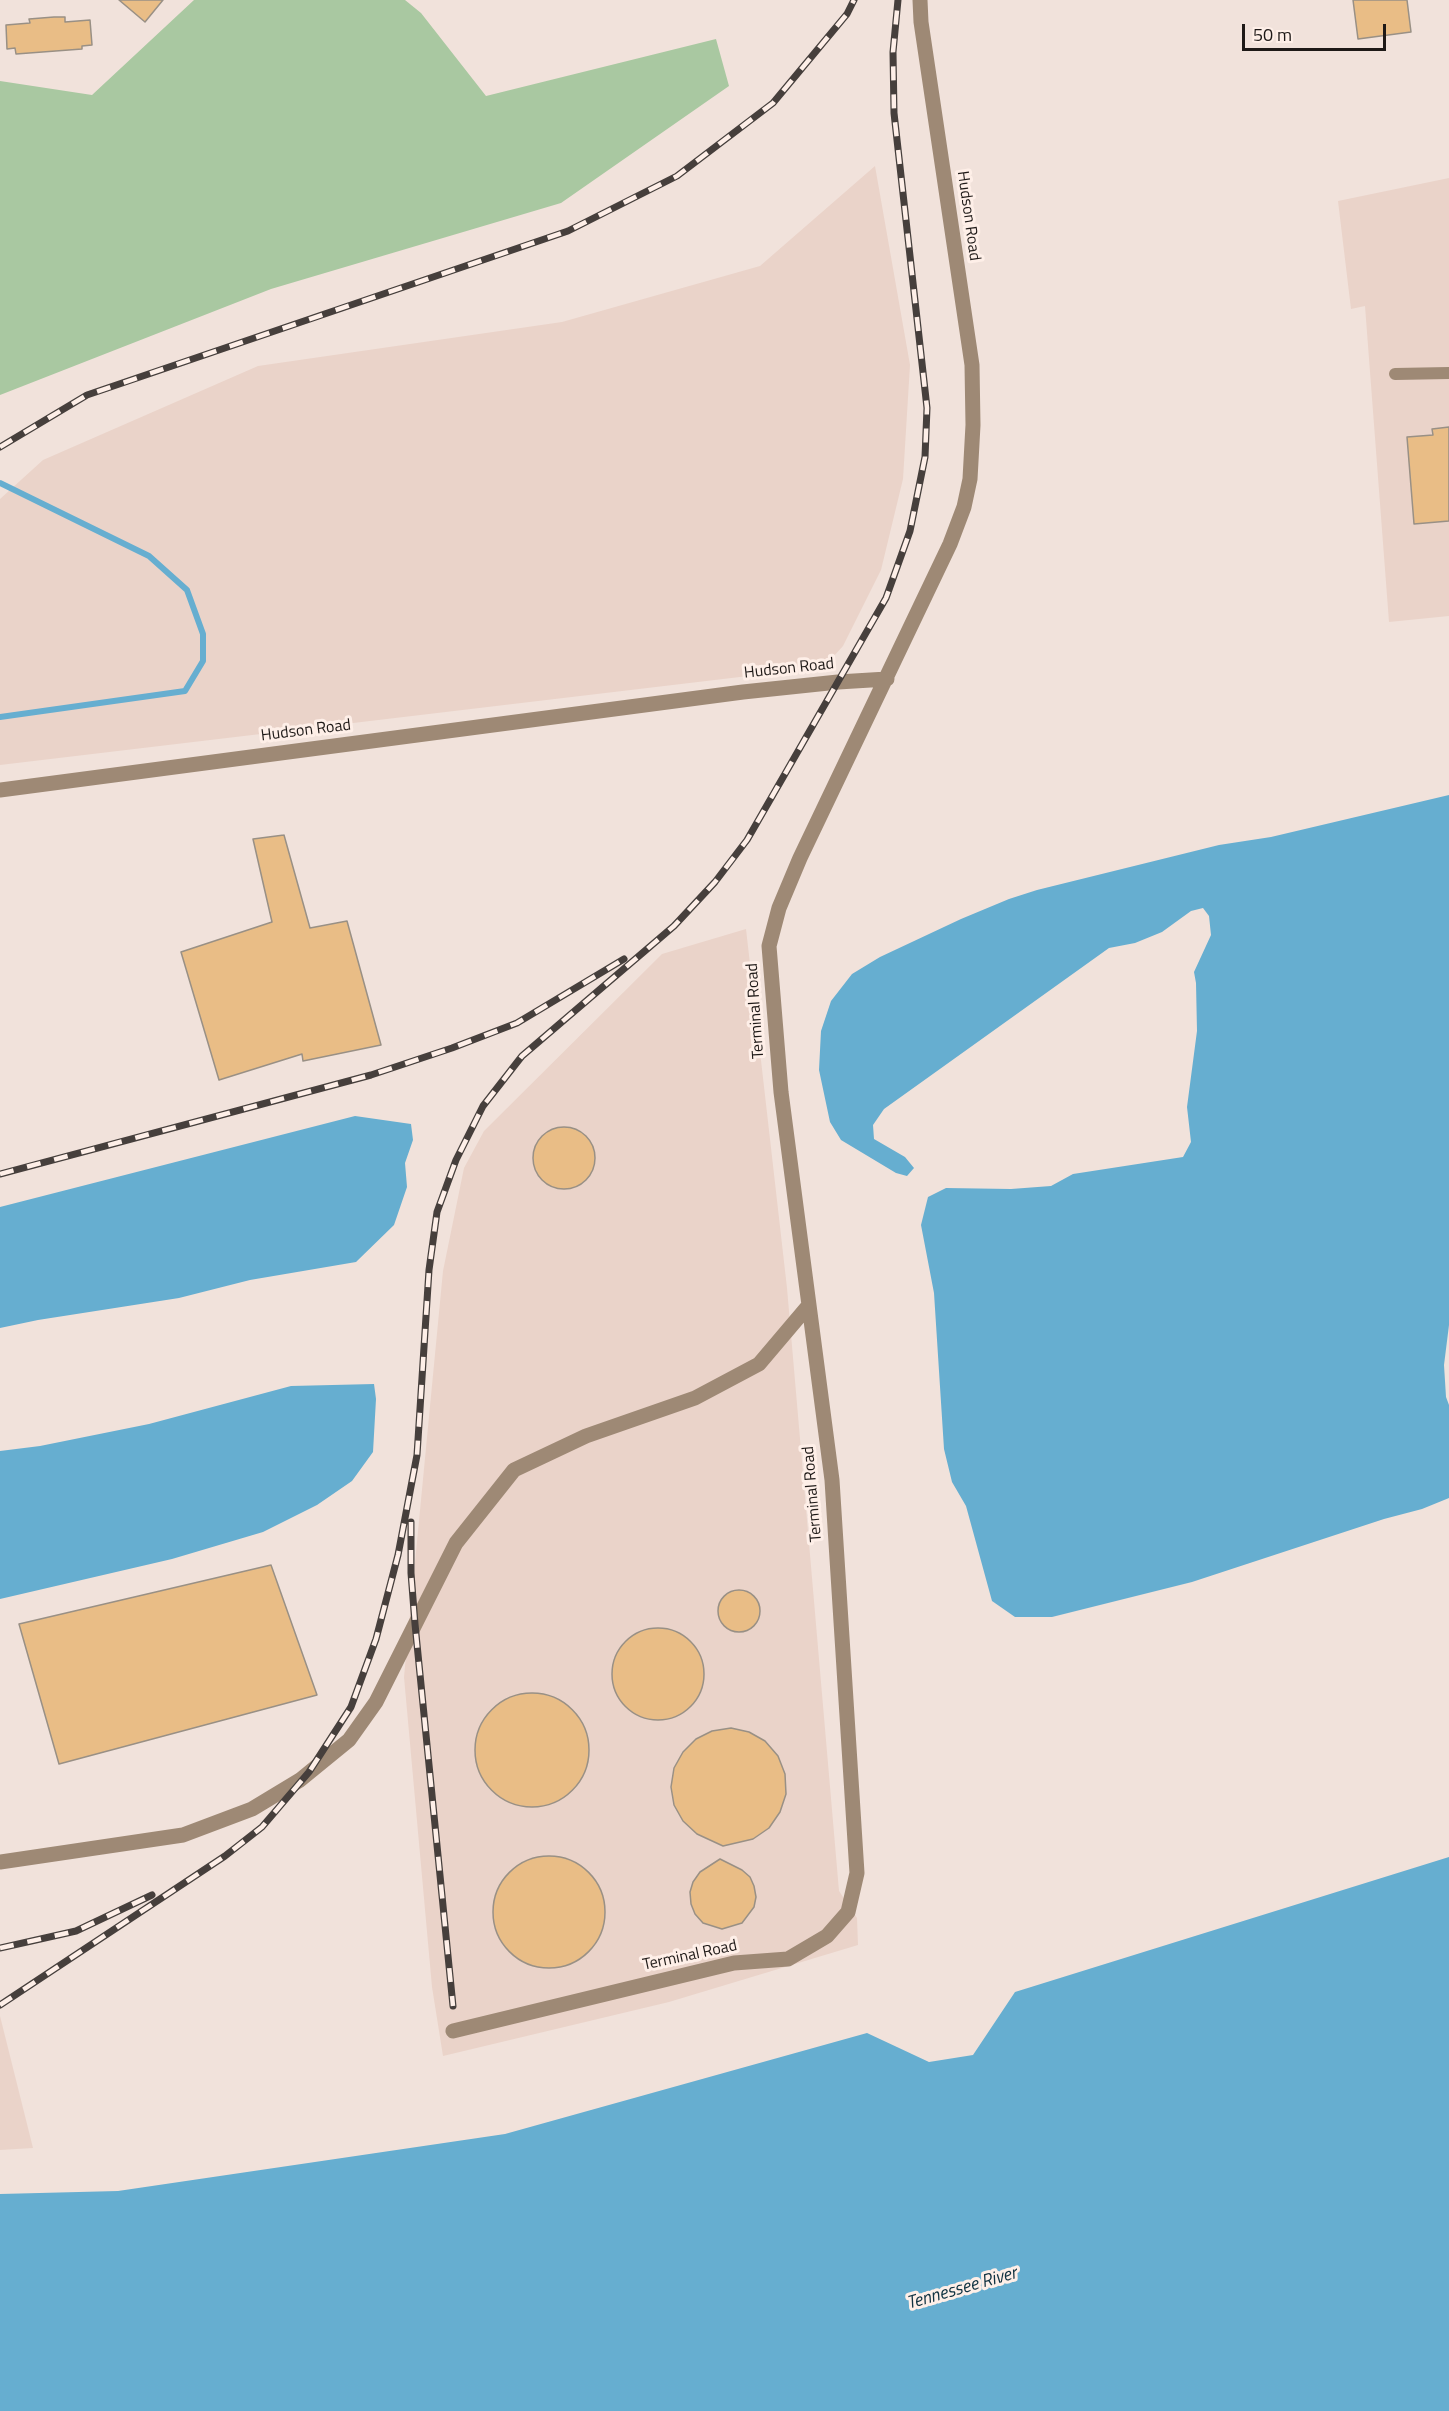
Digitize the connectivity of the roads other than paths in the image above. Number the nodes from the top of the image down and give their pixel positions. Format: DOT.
graph roads {
  1 [pos="920,0"];
  2 [pos="1449,373"];
  3 [pos="1395,374"];
  4 [pos="887,679"];
  5 [pos="0,790"];
  6 [pos="809,1305"];
  7 [pos="0,1862"];
  8 [pos="453,2031"];
  1 -- 4 [label="street, Hudson Road"];
  2 -- 3 [label="lane"];
  4 -- 5 [label="street, Hudson Road"];
  4 -- 6 [label="street, Terminal Road"];
  6 -- 7 [label="street"];
  6 -- 8 [label="street, Terminal Road"];
}
